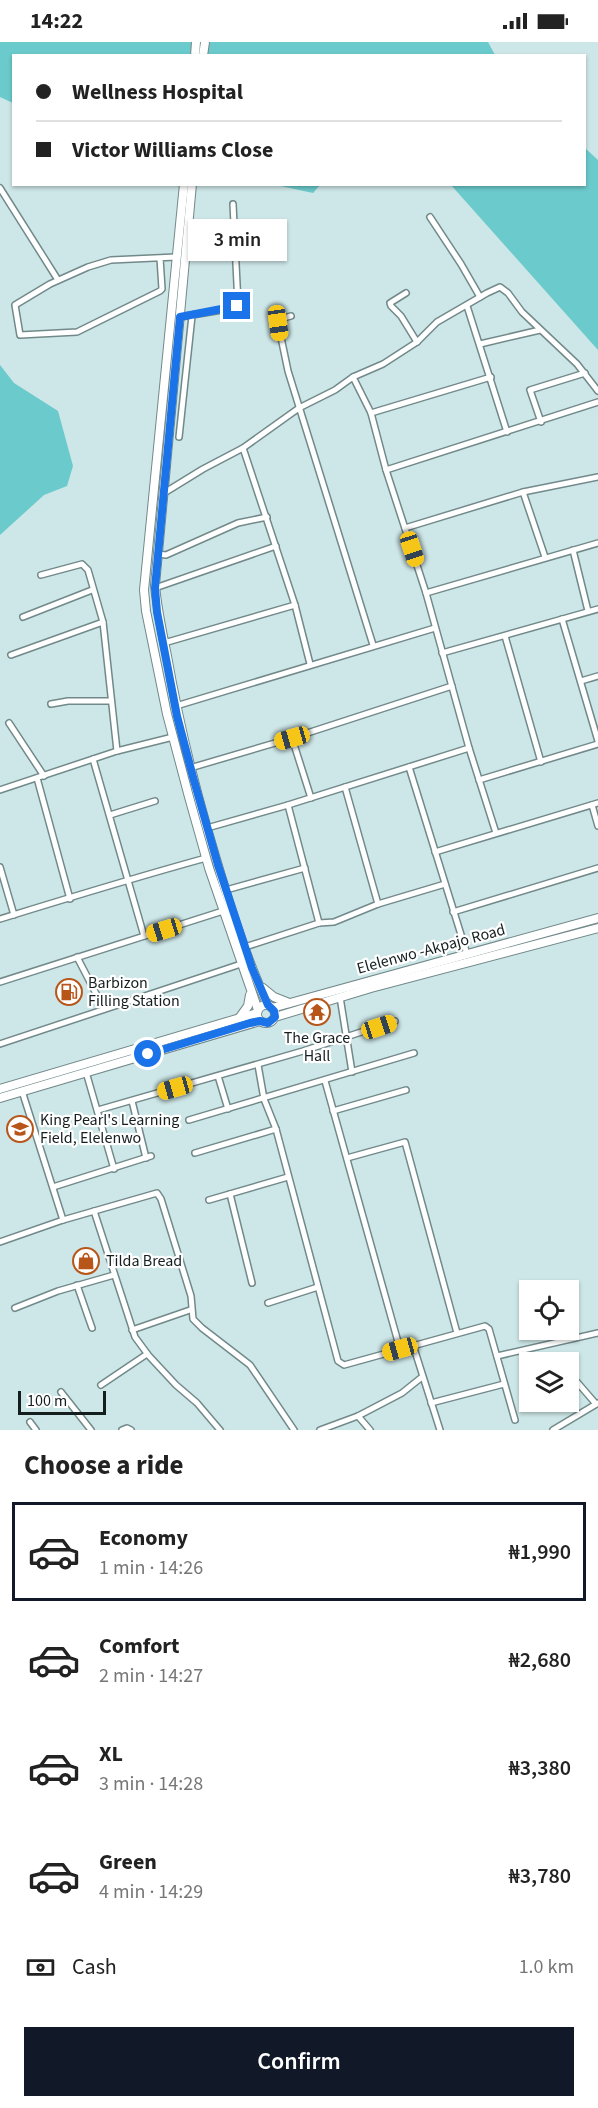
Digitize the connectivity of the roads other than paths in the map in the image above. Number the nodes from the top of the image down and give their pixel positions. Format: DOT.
graph roads {
  1 [pos="184,186"];
  2 [pos="191,186"];
  3 [pos="0,188"];
  4 [pos="234,204"];
  5 [pos="185,210"];
  6 [pos="430,217"];
  7 [pos="176,257"];
  8 [pos="160,258"];
  9 [pos="58,280"];
  10 [pos="406,293"];
  11 [pos="480,297"];
  12 [pos="467,306"];
  13 [pos="192,316"];
  14 [pos="291,316"];
  15 [pos="180,317"];
  16 [pos="540,330"];
  17 [pos="417,342"];
  18 [pos="480,344"];
  19 [pos="585,373"];
  20 [pos="353,377"];
  21 [pos="491,377"];
  22 [pos="598,391"];
  23 [pos="598,402"];
  24 [pos="299,408"];
  25 [pos="371,412"];
  26 [pos="541,422"];
  27 [pos="507,432"];
  28 [pos="179,437"];
  29 [pos="243,448"];
  30 [pos="386,470"];
  31 [pos="598,477"];
  32 [pos="523,492"];
  33 [pos="164,493"];
  34 [pos="267,517"];
  35 [pos="405,528"];
  36 [pos="598,543"];
  37 [pos="276,546"];
  38 [pos="573,550"];
  39 [pos="158,554"];
  40 [pos="545,557"];
  41 [pos="41,575"];
  42 [pos="155,588"];
  43 [pos="92,590"];
  44 [pos="426,593"];
  45 [pos="295,605"];
  46 [pos="598,609"];
  47 [pos="588,611"];
  48 [pos="22,617"];
  49 [pos="562,619"];
  50 [pos="103,622"];
  51 [pos="435,628"];
  52 [pos="505,636"];
  53 [pos="164,643"];
  54 [pos="373,645"];
  55 [pos="442,653"];
  56 [pos="11,655"];
  57 [pos="310,664"];
  58 [pos="598,676"];
  59 [pos="581,681"];
  60 [pos="452,686"];
  61 [pos="110,701"];
  62 [pos="51,704"];
  63 [pos="176,706"];
  64 [pos="9,723"];
  65 [pos="173,737"];
  66 [pos="292,738"];
  67 [pos="598,743"];
  68 [pos="469,748"];
  69 [pos="117,751"];
  70 [pos="93,759"];
  71 [pos="541,762"];
  72 [pos="409,767"];
  73 [pos="190,768"];
  74 [pos="40,777"];
  75 [pos="479,780"];
  76 [pos="345,787"];
  77 [pos="0,789"];
  78 [pos="311,798"];
  79 [pos="155,801"];
  80 [pos="595,804"];
  81 [pos="288,805"];
  82 [pos="110,815"];
  83 [pos="598,826"];
  84 [pos="207,828"];
  85 [pos="496,833"];
  86 [pos="435,852"];
  87 [pos="206,858"];
  88 [pos="0,867"];
  89 [pos="305,868"];
  90 [pos="598,868"];
  91 [pos="127,879"];
  92 [pos="445,884"];
  93 [pos="226,890"];
  94 [pos="70,899"];
  95 [pos="378,904"];
  96 [pos="223,911"];
  97 [pos="453,912"];
  98 [pos="14,915"];
  99 [pos="598,918"];
  100 [pos="0,920"];
  101 [pos="319,923"];
  102 [pos="598,928"];
  103 [pos="144,936"];
  104 [pos="245,947"];
  105 [pos="467,954"];
  106 [pos="77,957"];
  107 [pos="241,964"];
  108 [pos="0,975"];
  109 [pos="1,982"];
  110 [pos="260,985"];
  111 [pos="251,993"];
  112 [pos="340,997"];
  113 [pos="289,1003"];
  114 [pos="270,1007"];
  115 [pos="104,1009"];
  116 [pos="258,1015"];
  117 [pos="240,1017"];
  118 [pos="275,1017"];
  119 [pos="395,1021"];
  120 [pos="346,1037"];
  121 [pos="0,1044"];
  122 [pos="414,1053"];
  123 [pos="258,1065"];
  124 [pos="86,1072"];
  125 [pos="352,1072"];
  126 [pos="218,1076"];
  127 [pos="325,1081"];
  128 [pos="0,1089"];
  129 [pos="406,1090"];
  130 [pos="22,1091"];
  131 [pos="0,1098"];
  132 [pos="264,1099"];
  133 [pos="132,1101"];
  134 [pos="228,1109"];
  135 [pos="98,1110"];
  136 [pos="333,1111"];
  137 [pos="189,1120"];
  138 [pos="276,1129"];
  139 [pos="195,1153"];
  140 [pos="346,1158"];
  141 [pos="114,1169"];
  142 [pos="288,1177"];
  143 [pos="53,1187"];
  144 [pos="230,1194"];
  145 [pos="209,1200"];
  146 [pos="94,1211"];
  147 [pos="63,1220"];
  148 [pos="0,1242"];
  149 [pos="114,1275"];
  150 [pos="252,1283"];
  151 [pos="77,1285"];
  152 [pos="318,1287"];
  153 [pos="268,1303"];
  154 [pos="15,1308"];
  155 [pos="190,1310"];
  156 [pos="92,1328"];
  157 [pos="132,1330"];
  158 [pos="457,1333"];
  159 [pos="598,1333"];
  160 [pos="412,1345"];
  161 [pos="400,1349"];
  162 [pos="147,1354"];
  163 [pos="496,1356"];
  164 [pos="422,1377"];
  165 [pos="504,1384"];
  166 [pos="101,1385"];
  167 [pos="579,1385"];
  168 [pos="61,1392"];
  169 [pos="431,1403"];
  170 [pos="597,1403"];
  171 [pos="358,1416"];
  172 [pos="515,1420"];
  173 [pos="30,1422"];
  174 [pos="330,1429"];
  175 [pos="36,1430"];
  176 [pos="90,1430"];
  177 [pos="122,1430"];
  178 [pos="131,1430"];
  179 [pos="220,1430"];
  180 [pos="294,1430"];
  181 [pos="320,1430"];
  182 [pos="370,1430"];
  183 [pos="440,1430"];
  184 [pos="553,1430"];
  1 -- 5 [label="main road"];
  2 -- 5 [label="main road"];
  3 -- 9 [label="street"];
  4 -- 13 [label="street"];
  5 -- 7 [label="main road"];
  5 -- 15 [label="main road"];
  6 -- 11 [label="street"];
  7 -- 8 [label="street"];
  7 -- 65 [label="main road"];
  8 -- 9 [label="street"];
  8 -- 9 [label="street"];
  10 -- 17 [label="street"];
  11 -- 12 [label="street"];
  11 -- 16 [label="street"];
  12 -- 17 [label="street"];
  12 -- 18 [label="street"];
  13 -- 15 [label="street"];
  13 -- 28 [label="street"];
  14 -- 24 [label="street"];
  15 -- 33 [label="main road"];
  16 -- 18 [label="street"];
  16 -- 19 [label="street"];
  17 -- 20 [label="street"];
  18 -- 21 [label="street"];
  19 -- 22 [label="street"];
  19 -- 26 [label="street"];
  20 -- 24 [label="street"];
  20 -- 25 [label="street"];
  21 -- 25 [label="street"];
  21 -- 27 [label="street"];
  23 -- 26 [label="street"];
  24 -- 29 [label="street"];
  24 -- 54 [label="street"];
  25 -- 30 [label="street"];
  26 -- 27 [label="street"];
  27 -- 30 [label="street"];
  29 -- 33 [label="street"];
  29 -- 34 [label="street"];
  30 -- 35 [label="street"];
  31 -- 32 [label="street"];
  32 -- 35 [label="street"];
  32 -- 40 [label="street"];
  33 -- 39 [label="main road"];
  34 -- 37 [label="street"];
  34 -- 39 [label="street"];
  35 -- 44 [label="street"];
  36 -- 38 [label="street"];
  37 -- 42 [label="street"];
  37 -- 45 [label="street"];
  38 -- 40 [label="street"];
  38 -- 47 [label="street"];
  39 -- 42 [label="main road"];
  40 -- 44 [label="street"];
  41 -- 43 [label="street"];
  42 -- 53 [label="main road"];
  43 -- 48 [label="street"];
  43 -- 50 [label="street"];
  44 -- 51 [label="street"];
  45 -- 53 [label="street"];
  45 -- 57 [label="street"];
  46 -- 47 [label="street"];
  47 -- 49 [label="street"];
  49 -- 52 [label="street"];
  49 -- 59 [label="street"];
  50 -- 56 [label="street"];
  50 -- 61 [label="street"];
  51 -- 54 [label="street"];
  51 -- 55 [label="street"];
  52 -- 55 [label="street"];
  52 -- 71 [label="street"];
  53 -- 63 [label="main road"];
  54 -- 57 [label="street"];
  55 -- 60 [label="street"];
  57 -- 63 [label="street"];
  58 -- 59 [label="street"];
  59 -- 67 [label="street"];
  60 -- 66 [label="street"];
  60 -- 68 [label="street"];
  61 -- 62 [label="street"];
  61 -- 69 [label="street"];
  63 -- 73 [label="main road"];
  64 -- 74 [label="street"];
  65 -- 69 [label="street"];
  65 -- 87 [label="main road"];
  66 -- 73 [label="street"];
  66 -- 78 [label="street"];
  67 -- 71 [label="street"];
  68 -- 72 [label="street"];
  68 -- 75 [label="street"];
  69 -- 70 [label="street"];
  70 -- 74 [label="street"];
  70 -- 82 [label="street"];
  71 -- 75 [label="street"];
  72 -- 76 [label="street"];
  72 -- 86 [label="street"];
  73 -- 84 [label="main road"];
  74 -- 77 [label="street"];
  74 -- 94 [label="street"];
  75 -- 85 [label="street"];
  76 -- 78 [label="street"];
  76 -- 95 [label="street"];
  78 -- 81 [label="street"];
  79 -- 82 [label="street"];
  80 -- 83 [label="street"];
  80 -- 85 [label="street"];
  81 -- 84 [label="street"];
  81 -- 89 [label="street"];
  82 -- 91 [label="street"];
  84 -- 93 [label="main road"];
  85 -- 86 [label="street"];
  86 -- 92 [label="street"];
  87 -- 91 [label="street"];
  87 -- 96 [label="main road"];
  88 -- 98 [label="street"];
  89 -- 93 [label="street"];
  89 -- 101 [label="street"];
  90 -- 97 [label="street"];
  91 -- 94 [label="street"];
  91 -- 103 [label="street"];
  92 -- 95 [label="street"];
  92 -- 97 [label="street"];
  93 -- 104 [label="main road"];
  94 -- 98 [label="street"];
  95 -- 101 [label="street"];
  96 -- 103 [label="street"];
  96 -- 107 [label="main road"];
  97 -- 105 [label="street"];
  98 -- 100 [label="street"];
  99 -- 105 [label="main road, Elelenwo -Akpajo Road"];
  101 -- 104 [label="street"];
  102 -- 112 [label="main road, Elelenwo -Akpajo Road"];
  103 -- 106 [label="street"];
  104 -- 110 [label="main road"];
  105 -- 113 [label="main road, Elelenwo -Akpajo Road"];
  106 -- 109 [label="street"];
  106 -- 115 [label="street"];
  107 -- 111 [label="main road"];
  107 -- 115 [label="street"];
  108 -- 109 [label="street"];
  110 -- 113 [label="main road"];
  110 -- 114 [label="main road"];
  111 -- 116 [label="main road"];
  111 -- 117 [label="main road"];
  112 -- 118 [label="main road, Elelenwo -Akpajo Road"];
  112 -- 120 [label="street"];
  113 -- 114 [label="main road, Elelenwo -Akpajo Road"];
  114 -- 116 [label="main road, Elelenwo -Akpajo Road"];
  114 -- 118 [label="main road"];
  115 -- 121 [label="street"];
  116 -- 117 [label="main road"];
  116 -- 118 [label="main road, Elelenwo -Akpajo Road"];
  116 -- 124 [label="main road"];
  117 -- 128 [label="main road"];
  119 -- 120 [label="street"];
  120 -- 123 [label="street"];
  120 -- 125 [label="street"];
  122 -- 125 [label="street"];
  123 -- 126 [label="street"];
  123 -- 132 [label="street"];
  124 -- 130 [label="main road"];
  124 -- 135 [label="street"];
  125 -- 127 [label="street"];
  126 -- 133 [label="street"];
  126 -- 134 [label="street"];
  127 -- 132 [label="street"];
  127 -- 136 [label="street"];
  129 -- 136 [label="street"];
  130 -- 131 [label="main road"];
  130 -- 143 [label="street"];
  132 -- 134 [label="street"];
  132 -- 138 [label="street"];
  133 -- 135 [label="street"];
  133 -- 141 [label="street"];
  134 -- 137 [label="street"];
  135 -- 141 [label="street"];
  136 -- 140 [label="street"];
  138 -- 139 [label="street"];
  138 -- 142 [label="street"];
  140 -- 158 [label="street"];
  140 -- 161 [label="street"];
  141 -- 143 [label="street"];
  142 -- 144 [label="street"];
  142 -- 152 [label="street"];
  143 -- 147 [label="street"];
  144 -- 145 [label="street"];
  144 -- 150 [label="street"];
  146 -- 147 [label="street"];
  146 -- 149 [label="street"];
  146 -- 155 [label="street"];
  147 -- 148 [label="street"];
  149 -- 151 [label="street"];
  149 -- 157 [label="street"];
  151 -- 154 [label="street"];
  151 -- 156 [label="street"];
  152 -- 153 [label="street"];
  152 -- 161 [label="street"];
  155 -- 157 [label="street"];
  155 -- 180 [label="street"];
  157 -- 162 [label="street"];
  158 -- 160 [label="street"];
  158 -- 163 [label="street"];
  159 -- 163 [label="street"];
  160 -- 161 [label="street"];
  160 -- 164 [label="street"];
  162 -- 166 [label="street"];
  162 -- 179 [label="street"];
  163 -- 165 [label="street"];
  164 -- 169 [label="street"];
  164 -- 171 [label="street"];
  165 -- 169 [label="street"];
  165 -- 172 [label="street"];
  167 -- 170 [label="street"];
  168 -- 176 [label="street"];
  169 -- 183 [label="street"];
  170 -- 184 [label="street"];
  171 -- 174 [label="street"];
  171 -- 182 [label="street"];
  173 -- 175 [label="street"];
  174 -- 181 [label="street"];
  177 -- 178 [label="street"];
}
